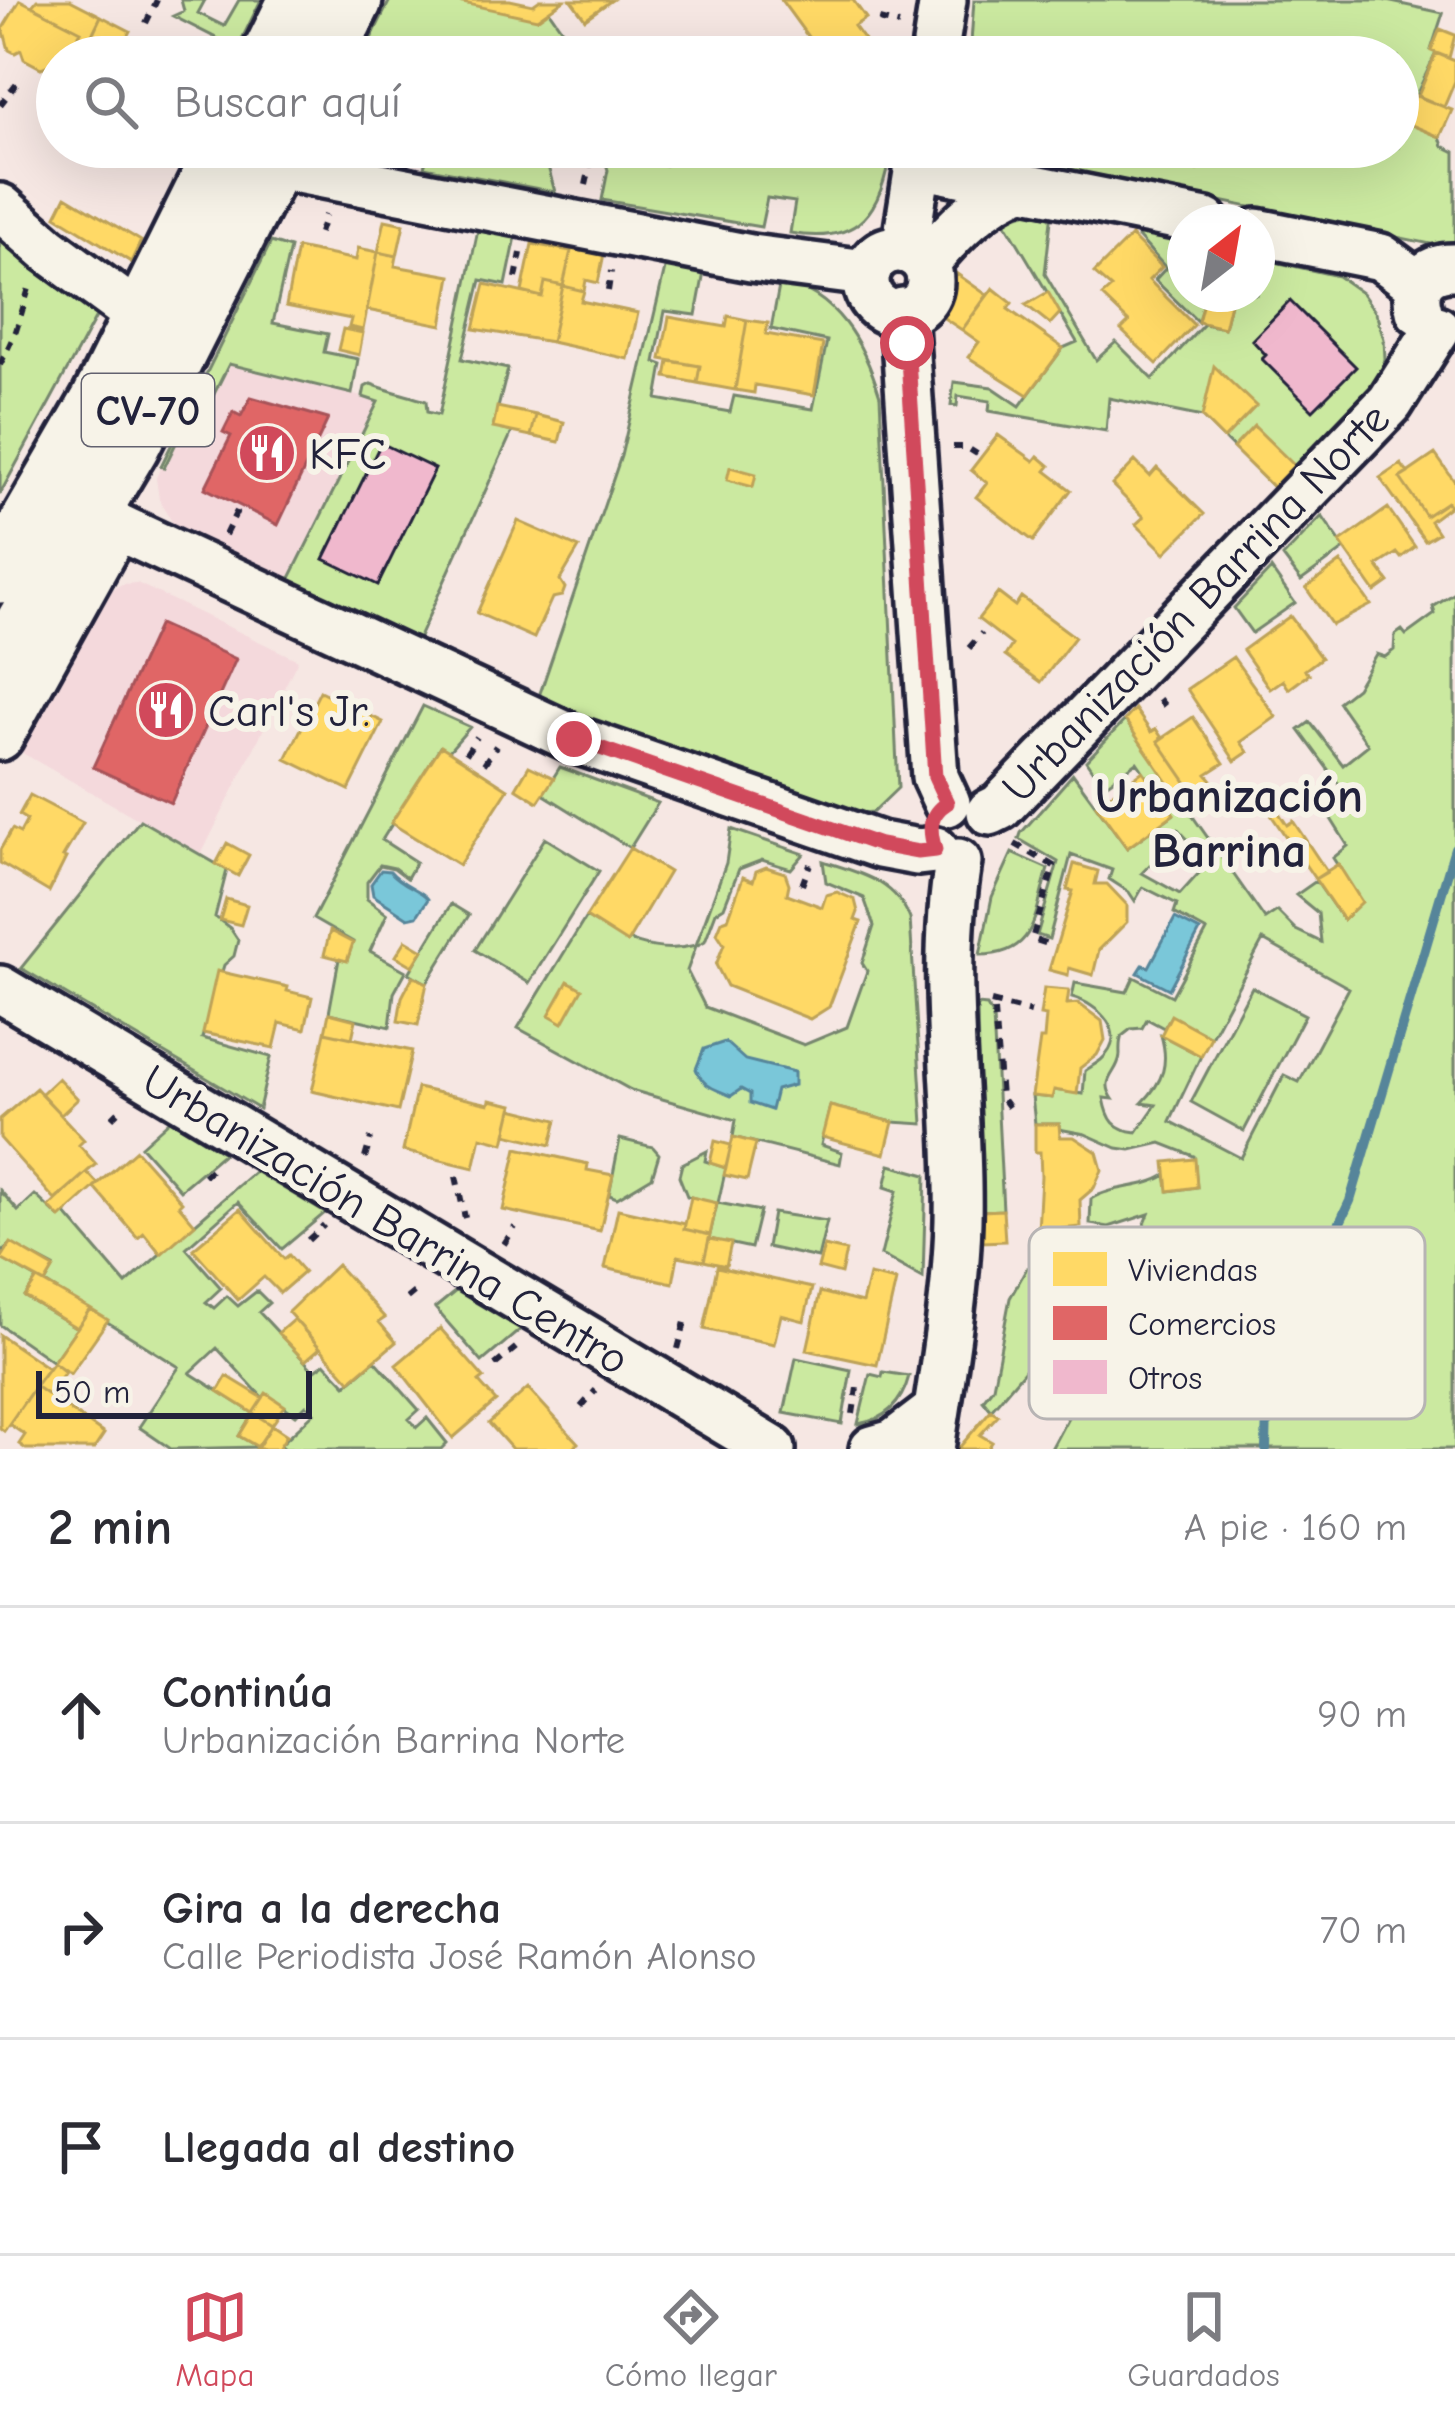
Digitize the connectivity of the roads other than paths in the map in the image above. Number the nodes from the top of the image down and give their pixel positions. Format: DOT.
graph roads {
  1 [pos="298,0"];
  2 [pos="352,0"];
  3 [pos="943,0"];
  4 [pos="280,36"];
  5 [pos="335,36"];
  6 [pos="937,36"];
  7 [pos="249,168"];
  8 [pos="253,168"];
  9 [pos="330,168"];
  10 [pos="920,168"];
  11 [pos="963,168"];
  12 [pos="1023,185"];
  13 [pos="0,207"];
  14 [pos="1167,214"];
  15 [pos="1275,235"];
  16 [pos="916,256"];
  17 [pos="866,273"];
  18 [pos="1437,276"];
  19 [pos="903,311"];
  20 [pos="142,318"];
  21 [pos="1446,330"];
  22 [pos="103,521"];
  23 [pos="0,574"];
  24 [pos="0,665"];
  25 [pos="0,737"];
  26 [pos="977,817"];
  27 [pos="946,856"];
  28 [pos="0,988"];
  29 [pos="934,1430"];
  30 [pos="772,1449"];
  31 [pos="873,1449"];
  1 -- 4 [label="main road"];
  2 -- 5 [label="main road"];
  3 -- 6 [label="street"];
  7 -- 20 [label="main road, CV-70"];
  8 -- 22 [label="main road, CV-70"];
  9 -- 17 [label="street"];
  10 -- 16 [label="street"];
  11 -- 12 [label="street"];
  12 -- 14 [label="street"];
  12 -- 16 [label="street"];
  13 -- 20 [label="street"];
  15 -- 18 [label="street"];
  16 -- 17 [label="street"];
  16 -- 19 [label="street"];
  17 -- 19 [label="street"];
  18 -- 21 [label="street"];
  19 -- 26 [label="street, Urbanización Barrina Norte"];
  20 -- 23 [label="main road, CV-70"];
  21 -- 26 [label="street, Urbanización Barrina Norte"];
  22 -- 24 [label="main road, CV-70"];
  22 -- 25 [label="street"];
  22 -- 27 [label="street"];
  26 -- 27 [label="street"];
  27 -- 29 [label="street"];
  28 -- 30 [label="street, Urbanización Barrina Centro"];
  29 -- 31 [label="street"];
}
